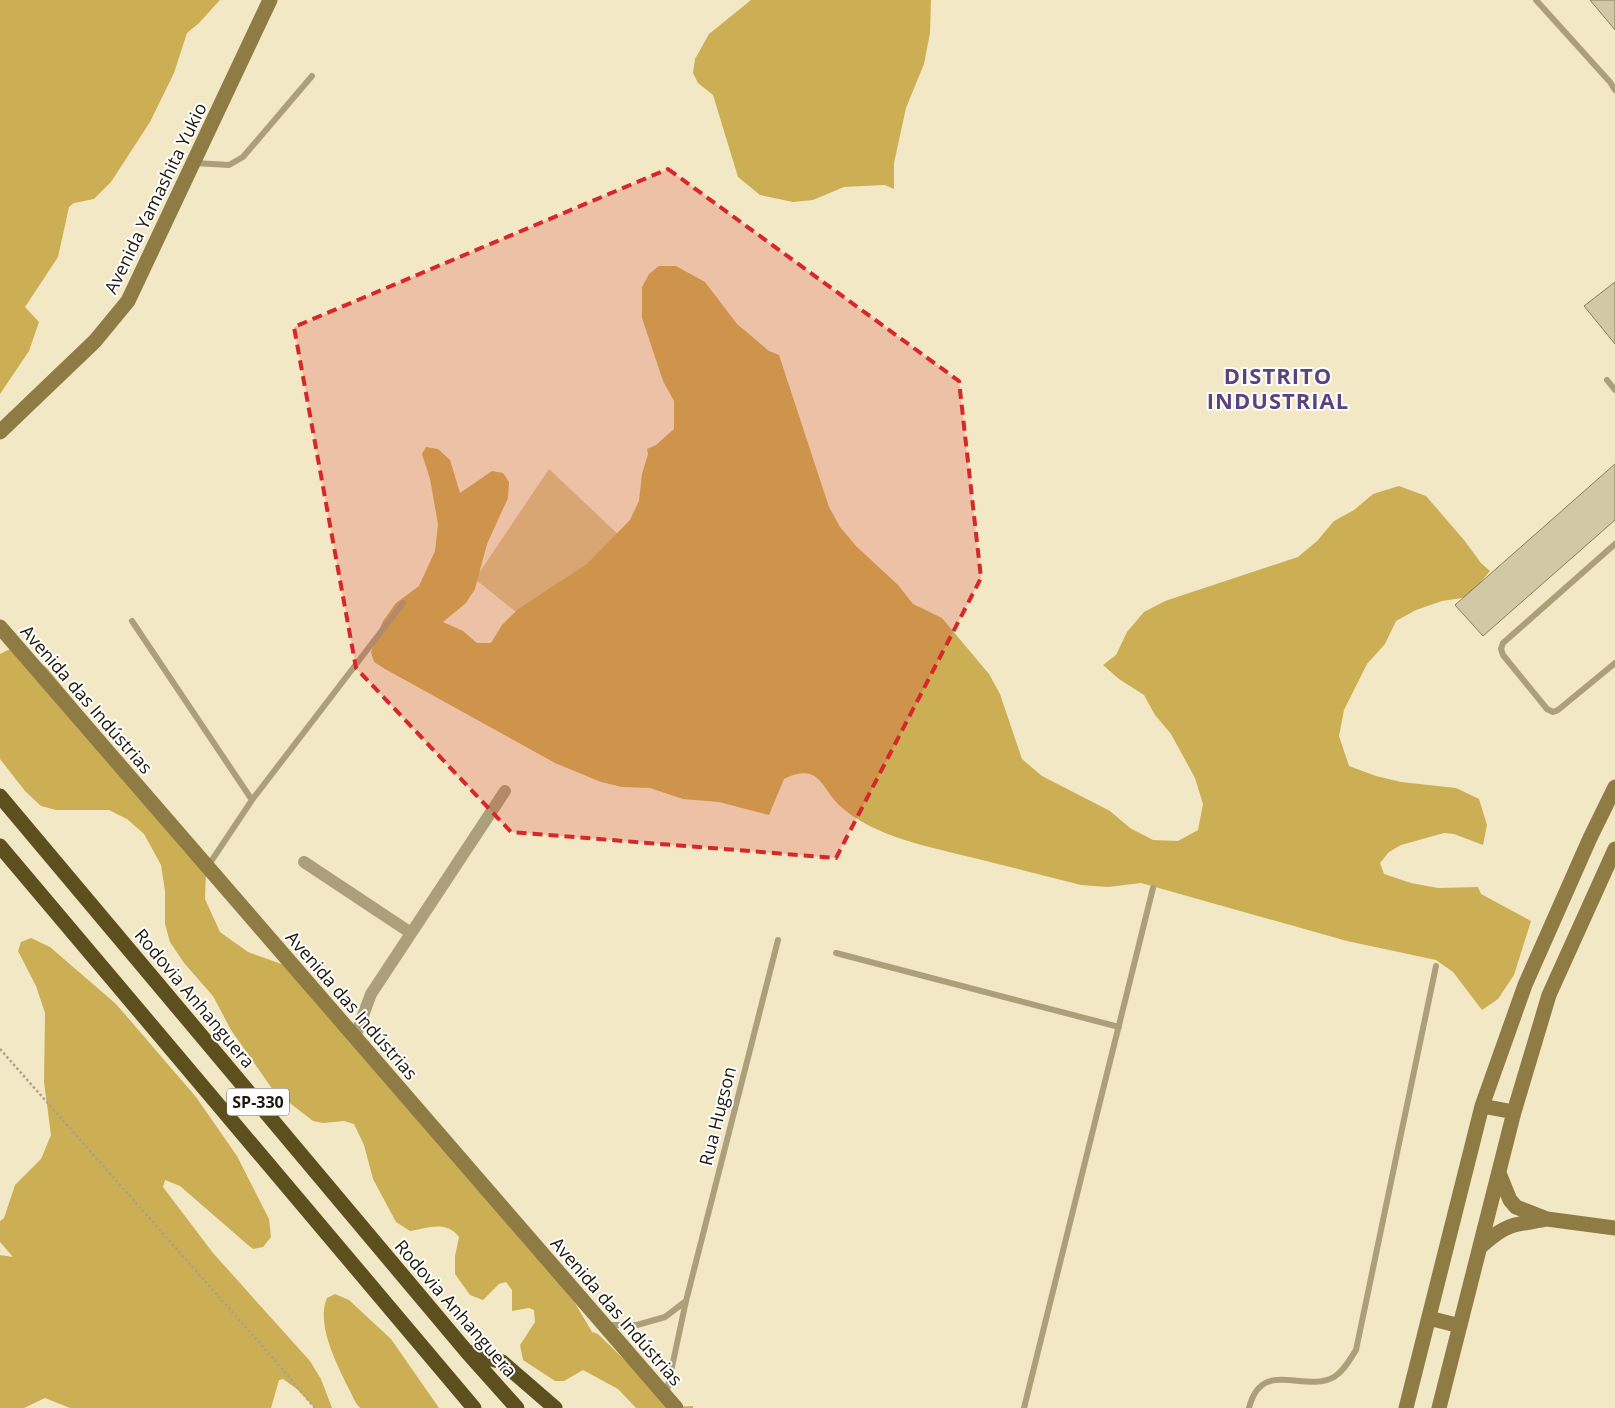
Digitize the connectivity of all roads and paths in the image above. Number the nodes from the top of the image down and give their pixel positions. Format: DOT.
graph roads {
  1 [pos="270,0"];
  2 [pos="1536,0"];
  3 [pos="312,76"];
  4 [pos="1615,90"];
  5 [pos="194,163"];
  6 [pos="1607,380"];
  7 [pos="1615,390"];
  8 [pos="0,432"];
  9 [pos="1615,544"];
  10 [pos="403,603"];
  11 [pos="132,621"];
  12 [pos="0,627"];
  13 [pos="1615,663"];
  14 [pos="1615,787"];
  15 [pos="506,791"];
  16 [pos="0,796"];
  17 [pos="252,800"];
  18 [pos="0,846"];
  19 [pos="1615,849"];
  20 [pos="304,862"];
  21 [pos="207,867"];
  22 [pos="1153,888"];
  23 [pos="411,933"];
  24 [pos="778,940"];
  25 [pos="836,953"];
  26 [pos="1436,966"];
  27 [pos="1119,1027"];
  28 [pos="355,1037"];
  29 [pos="0,1049"];
  30 [pos="1482,1106"];
  31 [pos="1514,1112"];
  32 [pos="1499,1173"];
  33 [pos="1547,1219"];
  34 [pos="1615,1228"];
  35 [pos="1480,1247"];
  36 [pos="686,1301"];
  37 [pos="1429,1318"];
  38 [pos="604,1325"];
  39 [pos="1460,1326"];
  40 [pos="467,1352"];
  41 [pos="671,1402"];
  42 [pos="315,1408"];
  43 [pos="474,1408"];
  44 [pos="517,1408"];
  45 [pos="555,1408"];
  46 [pos="1024,1408"];
  47 [pos="1249,1408"];
  48 [pos="1406,1408"];
  49 [pos="1439,1408"];
  1 -- 5 [label="main road, Avenida Yamashita Yukio"];
  2 -- 4 [label="lane"];
  3 -- 5 [label="lane"];
  5 -- 8 [label="main road, Avenida Yamashita Yukio"];
  6 -- 7 [label="lane"];
  9 -- 13 [label="lane"];
  10 -- 17 [label="lane"];
  11 -- 17 [label="lane"];
  12 -- 21 [label="main road, Avenida das Indústrias"];
  14 -- 30 [label="main road"];
  15 -- 23 [label="street"];
  16 -- 40 [label="highway, Rodovia Anhanguera / SP-330"];
  17 -- 21 [label="lane"];
  18 -- 43 [label="highway, SP-330"];
  19 -- 31 [label="main road"];
  20 -- 23 [label="street"];
  21 -- 28 [label="main road, Avenida das Indústrias"];
  22 -- 27 [label="lane"];
  23 -- 28 [label="street"];
  24 -- 36 [label="lane, Rua Hugson"];
  25 -- 27 [label="lane"];
  26 -- 47 [label="lane"];
  27 -- 46 [label="lane"];
  28 -- 38 [label="main road, Avenida das Indústrias"];
  29 -- 42 [label="path"];
  30 -- 31 [label="main road"];
  30 -- 37 [label="main road"];
  31 -- 32 [label="main road"];
  32 -- 33 [label="main road"];
  32 -- 35 [label="main road"];
  33 -- 34 [label="main road"];
  33 -- 35 [label="main road"];
  35 -- 39 [label="main road"];
  36 -- 38 [label="lane"];
  36 -- 41 [label="lane, Rua Hugson"];
  37 -- 39 [label="main road"];
  37 -- 48 [label="main road"];
  38 -- 41 [label="main road, Avenida das Indústrias"];
  39 -- 49 [label="main road"];
  40 -- 44 [label="highway, Rodovia Anhanguera / SP-330"];
  40 -- 45 [label="highway"];
}
